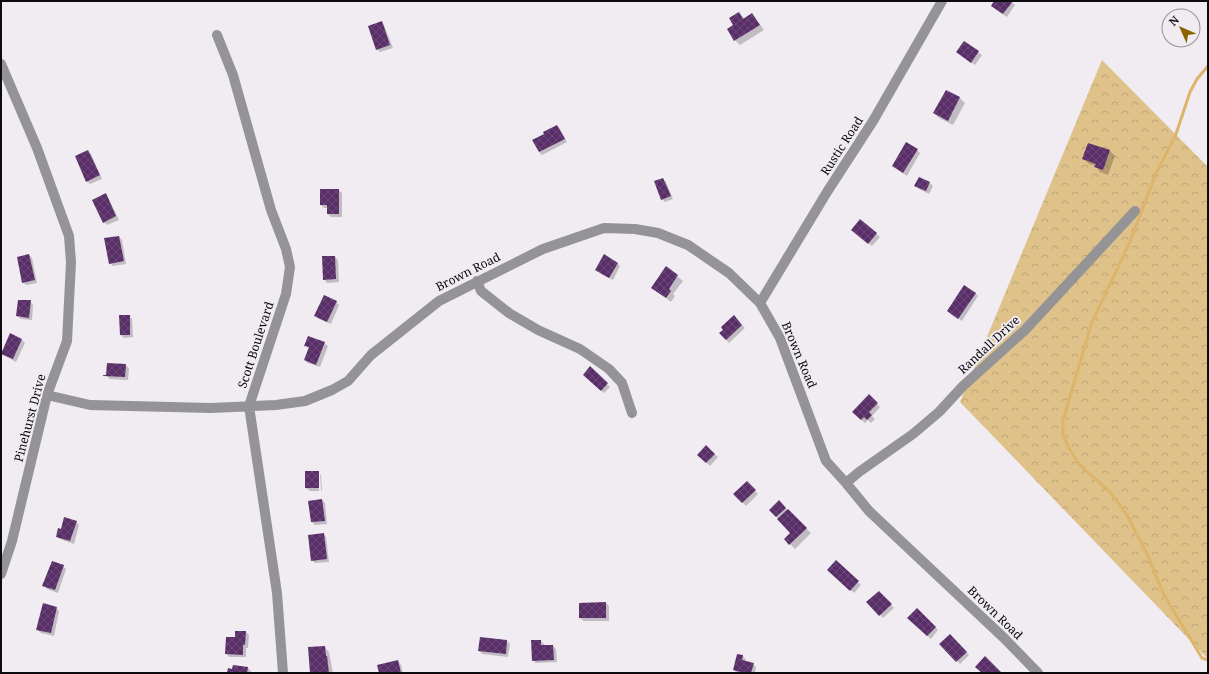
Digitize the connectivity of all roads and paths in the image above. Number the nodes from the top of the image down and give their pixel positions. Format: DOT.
graph roads {
  1 [pos="942,1"];
  2 [pos="216,35"];
  3 [pos="1,64"];
  4 [pos="1135,211"];
  5 [pos="477,281"];
  6 [pos="760,303"];
  7 [pos="47,395"];
  8 [pos="249,406"];
  9 [pos="632,413"];
  10 [pos="846,483"];
  11 [pos="1,574"];
  12 [pos="283,673"];
  13 [pos="1038,673"];
  1 -- 6 [label="street, Rustic Road"];
  2 -- 8 [label="street, Scott Boulevard"];
  3 -- 7 [label="street, Pinehurst Drive"];
  4 -- 10 [label="street, Randall Drive"];
  5 -- 6 [label="street, Brown Road"];
  5 -- 8 [label="street, Brown Road"];
  5 -- 9 [label="street"];
  6 -- 10 [label="street, Brown Road"];
  7 -- 8 [label="street, Brown Road"];
  7 -- 11 [label="street, Pinehurst Drive"];
  8 -- 12 [label="street, Scott Boulevard"];
  10 -- 13 [label="street, Brown Road"];
}
